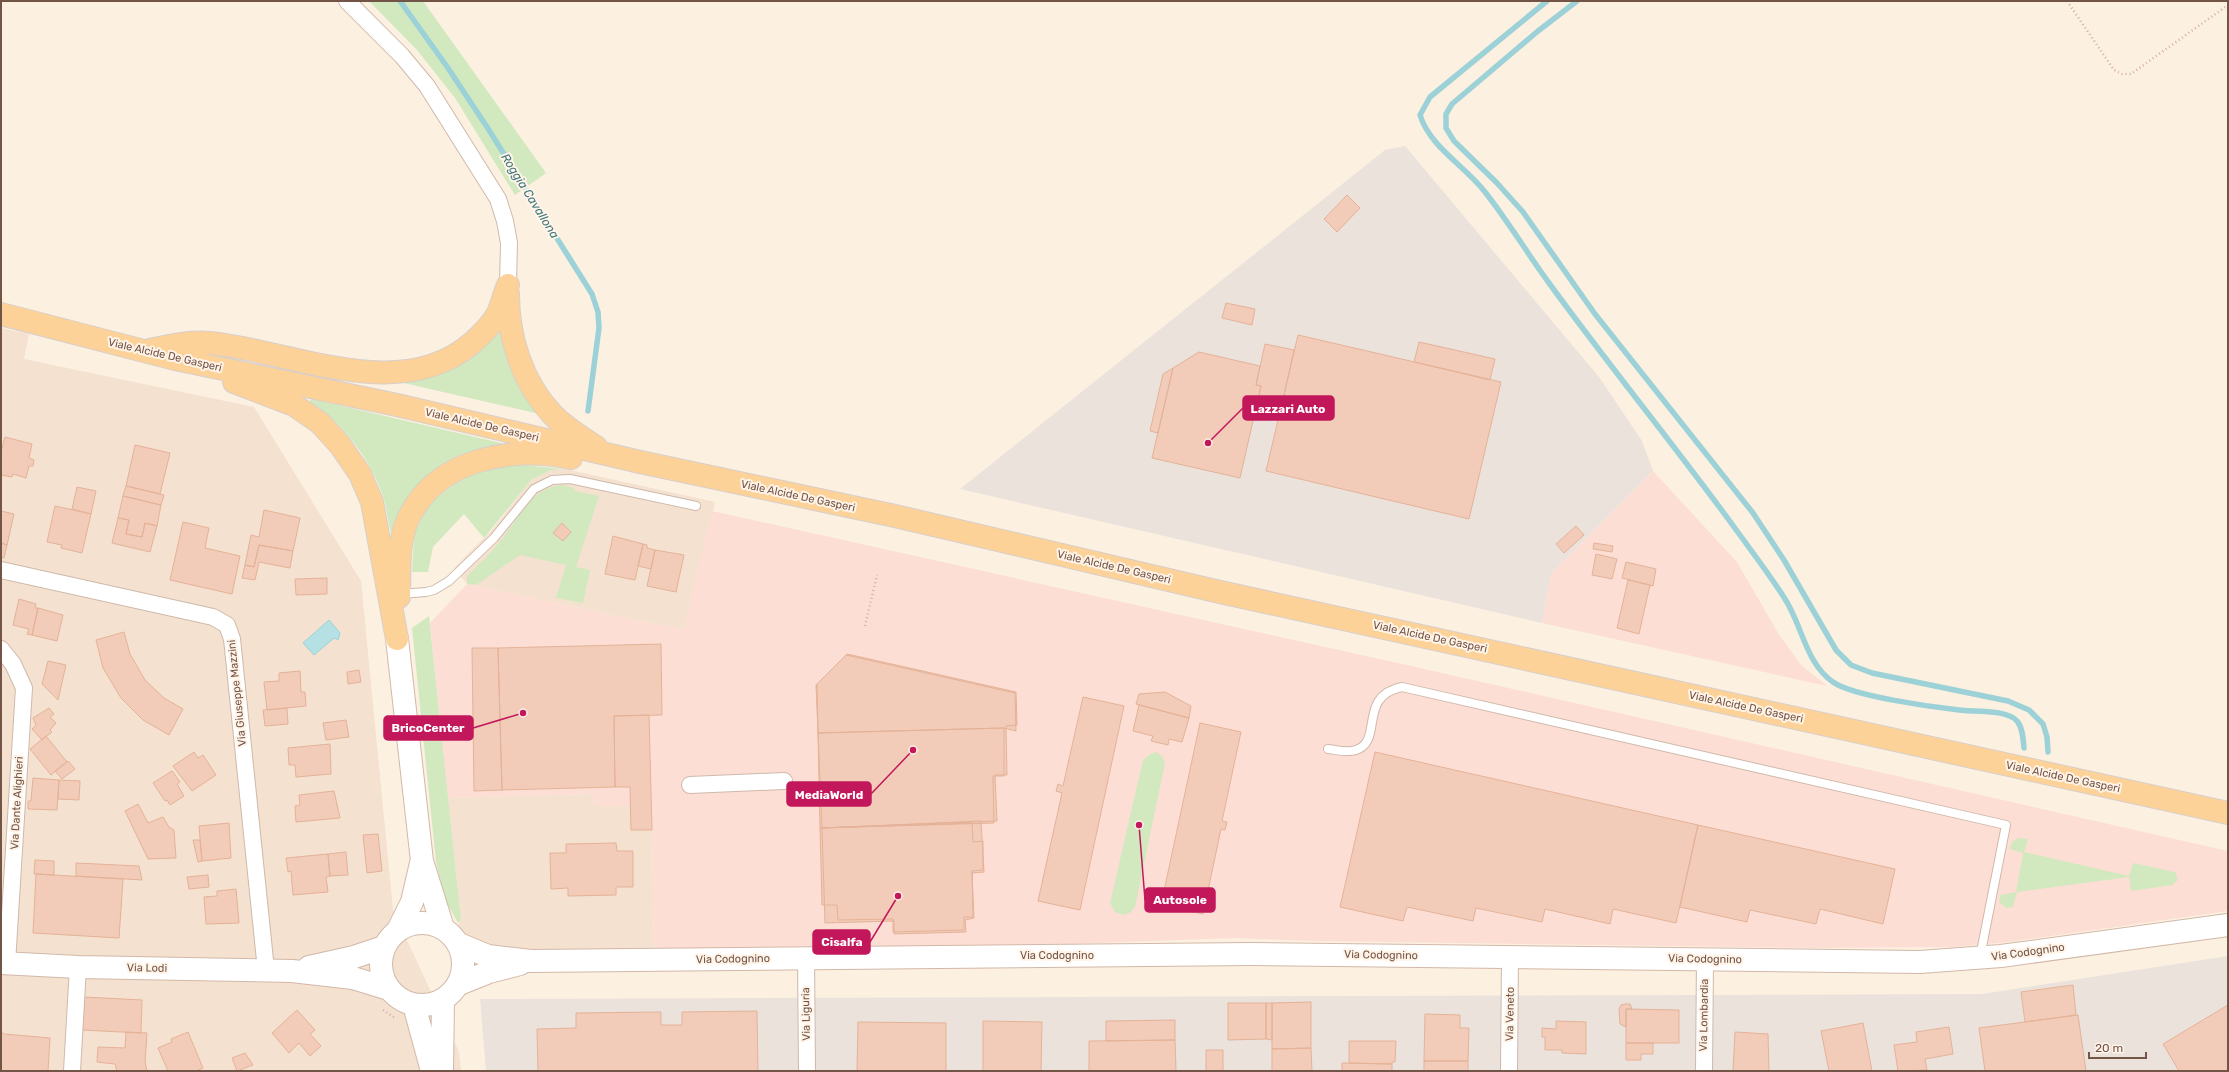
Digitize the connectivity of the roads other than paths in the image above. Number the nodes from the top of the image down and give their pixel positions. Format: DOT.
graph roads {
  1 [pos="347,1"];
  2 [pos="508,285"];
  3 [pos="1,305"];
  4 [pos="1,314"];
  5 [pos="32,322"];
  6 [pos="144,351"];
  7 [pos="175,359"];
  8 [pos="607,454"];
  9 [pos="640,462"];
  10 [pos="696,506"];
  11 [pos="1,570"];
  12 [pos="394,594"];
  13 [pos="397,639"];
  14 [pos="1,649"];
  15 [pos="1328,749"];
  16 [pos="784,781"];
  17 [pos="690,785"];
  18 [pos="2228,813"];
  19 [pos="422,862"];
  20 [pos="2228,925"];
  21 [pos="443,928"];
  22 [pos="398,930"];
  23 [pos="459,944"];
  24 [pos="384,947"];
  25 [pos="806,957"];
  26 [pos="1510,957"];
  27 [pos="1980,958"];
  28 [pos="1705,960"];
  29 [pos="531,962"];
  30 [pos="4,963"];
  31 [pos="78,967"];
  32 [pos="266,970"];
  33 [pos="292,971"];
  34 [pos="459,984"];
  35 [pos="389,989"];
  36 [pos="443,1000"];
  37 [pos="414,1005"];
  38 [pos="72,1071"];
  39 [pos="432,1071"];
  40 [pos="442,1071"];
  41 [pos="807,1071"];
  42 [pos="1509,1071"];
  43 [pos="1704,1071"];
  1 -- 2 [label="street"];
  2 -- 6 [label="main road"];
  2 -- 8 [label="main road"];
  3 -- 5 [label="main road"];
  4 -- 5 [label="main road, Viale Alcide De Gasperi"];
  5 -- 6 [label="main road, Viale Alcide De Gasperi"];
  6 -- 7 [label="main road, Viale Alcide De Gasperi"];
  7 -- 8 [label="main road, Viale Alcide De Gasperi"];
  7 -- 12 [label="main road"];
  8 -- 9 [label="main road, Viale Alcide De Gasperi"];
  9 -- 12 [label="main road"];
  9 -- 18 [label="main road, Viale Alcide De Gasperi"];
  10 -- 12 [label="lane"];
  11 -- 32 [label="street, Via Giuseppe Mazzini"];
  12 -- 13 [label="main road"];
  13 -- 19 [label="street"];
  14 -- 30 [label="street, Via Dante Alighieri"];
  15 -- 27 [label="lane"];
  16 -- 17 [label="street"];
  19 -- 21 [label="street"];
  19 -- 22 [label="street"];
  20 -- 27 [label="street, Via Codognino"];
  21 -- 22 [label="street"];
  21 -- 23 [label="street"];
  22 -- 24 [label="street"];
  23 -- 29 [label="street, Via Codognino"];
  23 -- 34 [label="street"];
  24 -- 33 [label="street, Via Lodi"];
  24 -- 35 [label="street"];
  25 -- 26 [label="street, Via Codognino"];
  25 -- 29 [label="street, Via Codognino"];
  25 -- 41 [label="street, Via Liguria"];
  26 -- 28 [label="street, Via Codognino"];
  26 -- 42 [label="street, Via Veneto"];
  27 -- 28 [label="street, Via Codognino"];
  28 -- 43 [label="street, Via Lombardia"];
  29 -- 34 [label="street, Via Codognino"];
  30 -- 31 [label="street, Via Lodi"];
  31 -- 32 [label="street, Via Lodi"];
  31 -- 38 [label="street"];
  32 -- 33 [label="street, Via Lodi"];
  33 -- 35 [label="street, Via Lodi"];
  34 -- 36 [label="street"];
  35 -- 37 [label="street"];
  36 -- 37 [label="street"];
  36 -- 40 [label="street"];
  37 -- 39 [label="street"];
}
